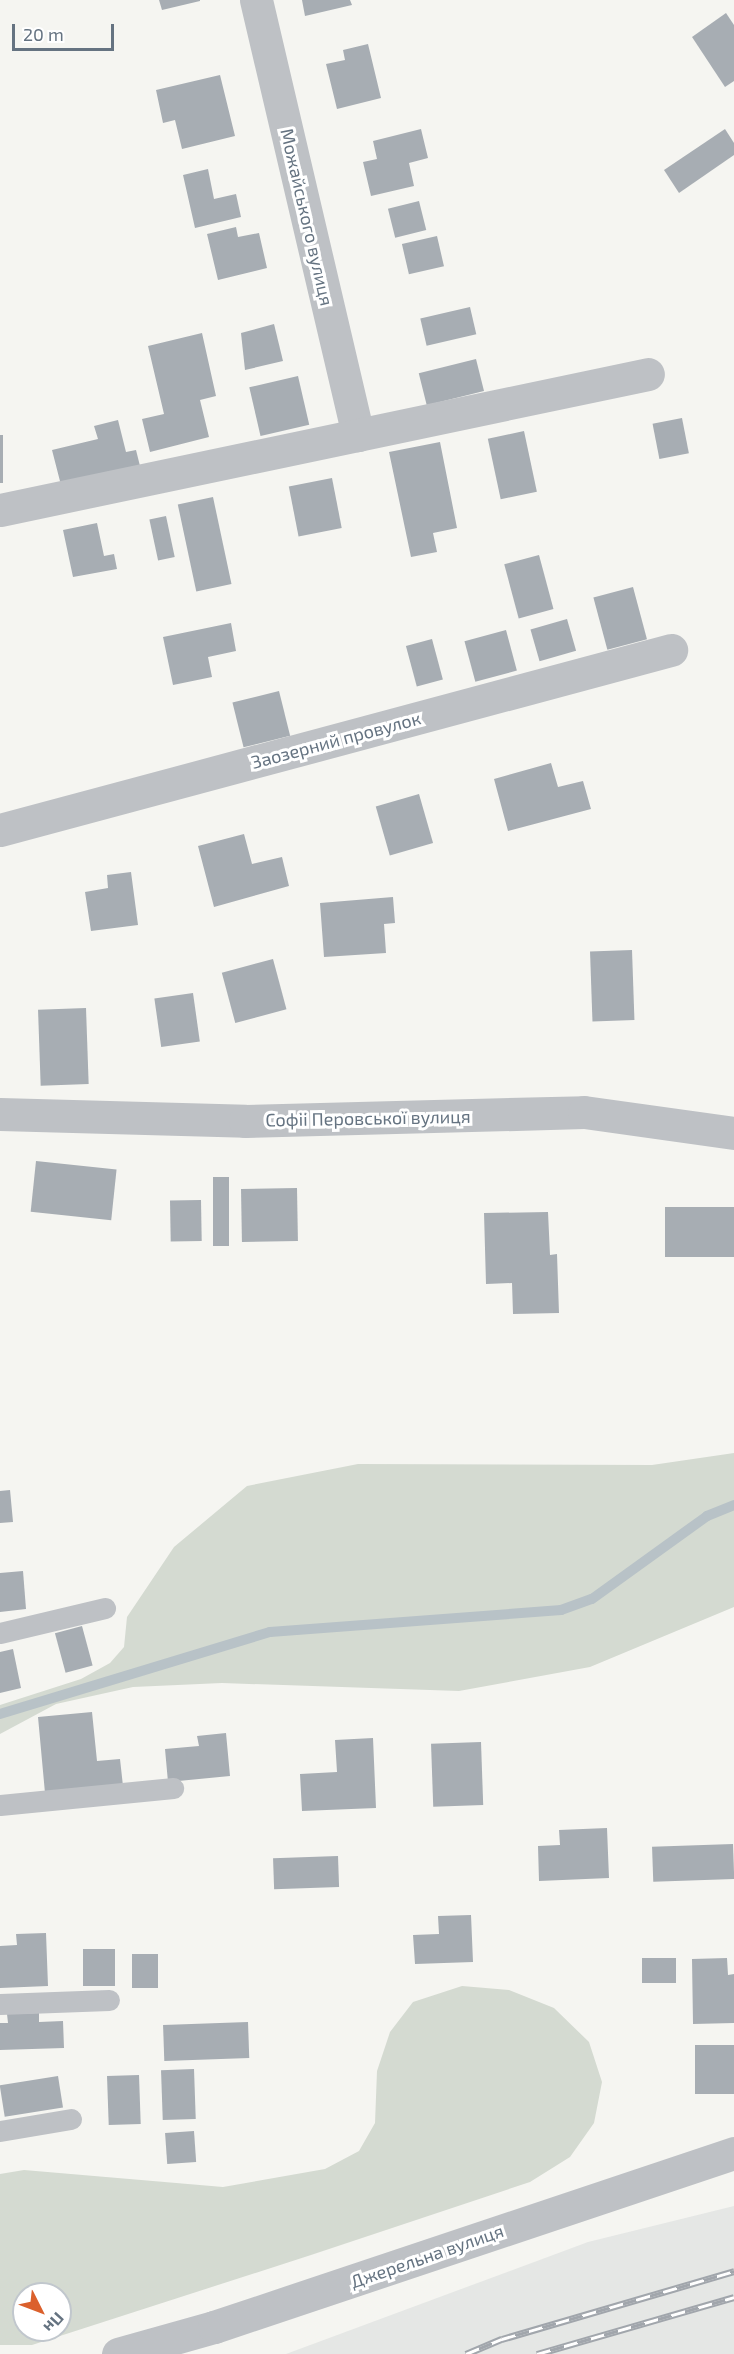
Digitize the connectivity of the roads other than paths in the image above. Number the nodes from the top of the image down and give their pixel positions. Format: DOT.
graph roads {
  1 [pos="256,0"];
  2 [pos="648,374"];
  3 [pos="358,435"];
  4 [pos="0,510"];
  5 [pos="671,650"];
  6 [pos="0,830"];
  7 [pos="0,1114"];
  8 [pos="734,1133"];
  9 [pos="105,1608"];
  10 [pos="0,1633"];
  11 [pos="173,1788"];
  12 [pos="0,1805"];
  13 [pos="109,2000"];
  14 [pos="0,2004"];
  15 [pos="71,2119"];
  16 [pos="0,2131"];
  17 [pos="734,2153"];
  18 [pos="118,2354"];
  1 -- 3 [label="street, Можайського вулиця"];
  2 -- 3 [label="street"];
  3 -- 4 [label="street"];
  5 -- 6 [label="street, Заозерний провулок"];
  7 -- 8 [label="street, Софіі Перовської вулиця"];
  9 -- 10 [label="lane"];
  11 -- 12 [label="lane"];
  13 -- 14 [label="lane"];
  15 -- 16 [label="lane"];
  17 -- 18 [label="street, Джерельна вулиця"];
}
